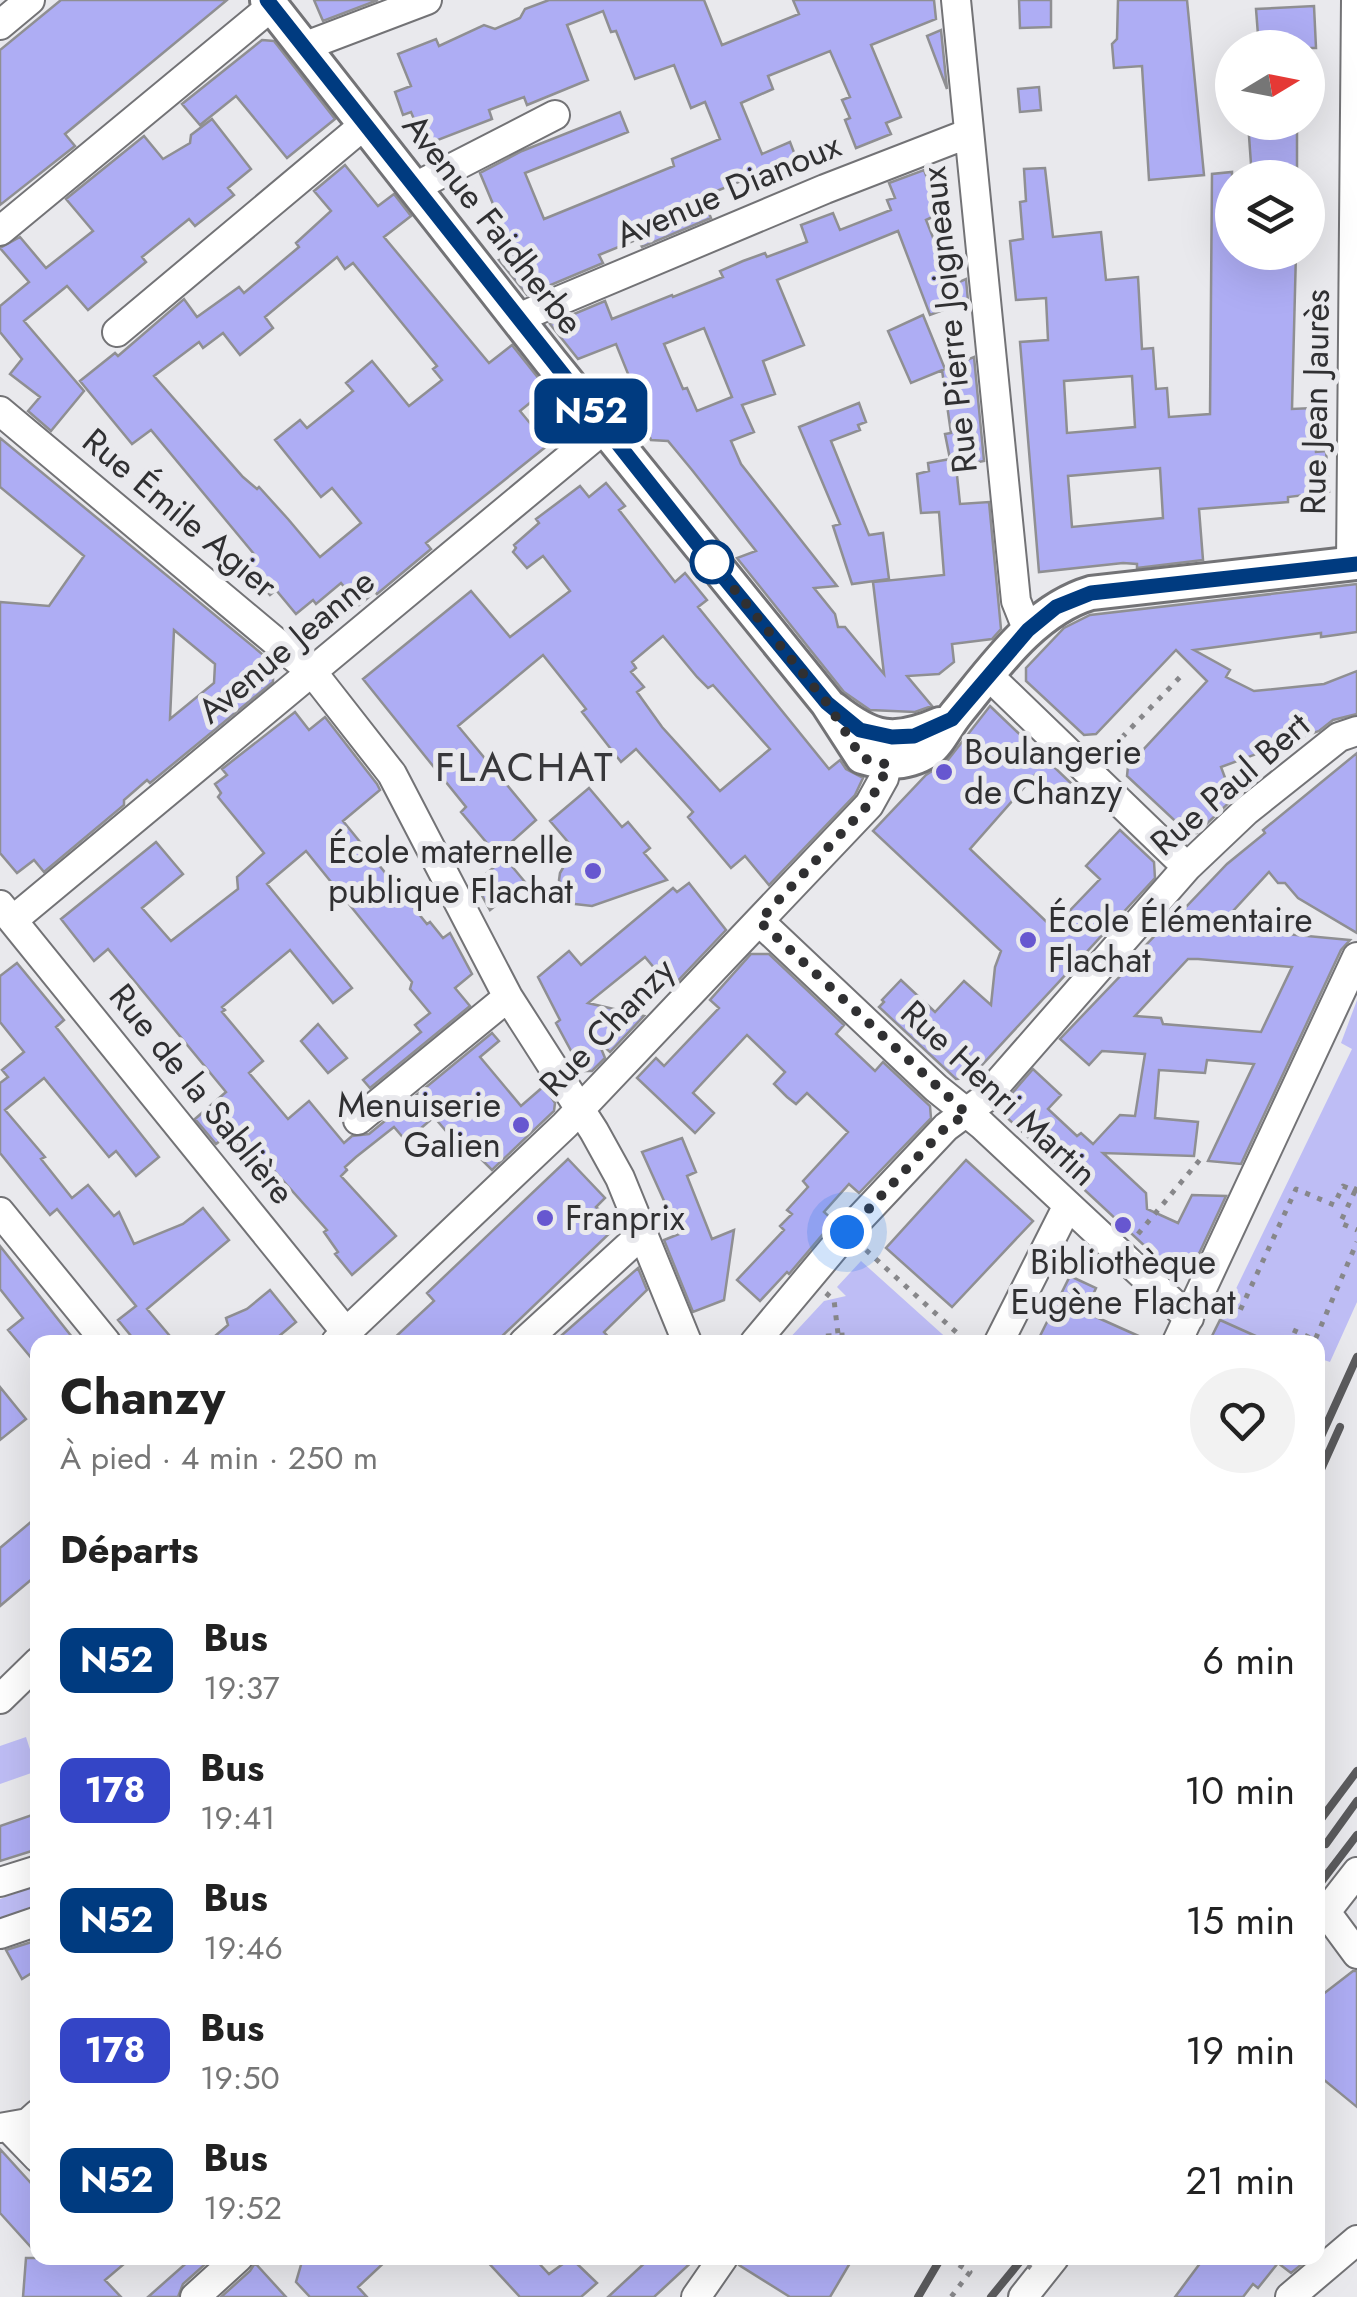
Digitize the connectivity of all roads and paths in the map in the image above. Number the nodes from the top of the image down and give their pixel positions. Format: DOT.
graph roads {
  1 [pos="427,0"];
  2 [pos="956,0"];
  3 [pos="1356,0"];
  4 [pos="270,3"];
  5 [pos="303,47"];
  6 [pos="1356,90"];
  7 [pos="555,115"];
  8 [pos="364,125"];
  9 [pos="968,134"];
  10 [pos="413,188"];
  11 [pos="0,231"];
  12 [pos="1356,314"];
  13 [pos="518,318"];
  14 [pos="116,332"];
  15 [pos="0,411"];
  16 [pos="606,428"];
  17 [pos="1354,564"];
  18 [pos="1028,630"];
  19 [pos="313,673"];
  20 [pos="1183,674"];
  21 [pos="988,676"];
  22 [pos="1357,731"];
  23 [pos="891,751"];
  24 [pos="1089,773"];
  25 [pos="1187,867"];
  26 [pos="7,913"];
  27 [pos="759,921"];
  28 [pos="1357,957"];
  29 [pos="508,997"];
  30 [pos="580,1108"];
  31 [pos="967,1114"];
  32 [pos="358,1120"];
  33 [pos="1203,1156"];
  34 [pos="1356,1189"];
  35 [pos="1067,1206"];
  36 [pos="0,1212"];
  37 [pos="1357,1230"];
  38 [pos="847,1232"];
  39 [pos="643,1233"];
  40 [pos="1357,1242"];
  41 [pos="1120,1256"];
  42 [pos="824,1291"];
  43 [pos="1188,1320"];
  44 [pos="1293,1330"];
  45 [pos="100,1335"];
  46 [pos="339,1335"];
  47 [pos="343,1335"];
  48 [pos="532,1335"];
  49 [pos="684,1335"];
  50 [pos="761,1335"];
  51 [pos="840,1335"];
  52 [pos="959,1335"];
  53 [pos="1002,1335"];
  54 [pos="1304,1335"];
  55 [pos="1317,1335"];
  56 [pos="30,1670"];
  57 [pos="0,1699"];
  58 [pos="1357,1872"];
  59 [pos="30,1873"];
  60 [pos="0,1882"];
  61 [pos="1325,1913"];
  62 [pos="1325,1920"];
  63 [pos="30,1923"];
  64 [pos="0,1934"];
  65 [pos="1357,1954"];
  66 [pos="30,2120"];
  67 [pos="5,2128"];
  68 [pos="30,2151"];
  69 [pos="1357,2240"];
  70 [pos="230,2265"];
  71 [pos="718,2265"];
  72 [pos="959,2265"];
  73 [pos="1041,2265"];
  74 [pos="195,2297"];
  75 [pos="696,2297"];
  76 [pos="951,2297"];
  77 [pos="1023,2297"];
  78 [pos="1290,2297"];
  1 -- 5 [label="street"];
  2 -- 9 [label="street, Rue Pierre Joigneaux"];
  3 -- 6 [label="street, Rue Jean Jaurès"];
  4 -- 5 [label="main road, Avenue Faidherbe"];
  4 -- 11 [label="street"];
  5 -- 8 [label="main road, Avenue Faidherbe"];
  6 -- 12 [label="street, Rue Jean Jaurès"];
  7 -- 10 [label="street"];
  8 -- 10 [label="main road, Avenue Faidherbe"];
  8 -- 14 [label="street"];
  9 -- 13 [label="street, Avenue Dianoux"];
  9 -- 18 [label="street, Rue Pierre Joigneaux"];
  10 -- 13 [label="main road, Avenue Faidherbe"];
  12 -- 17 [label="street, Rue Jean Jaurès"];
  13 -- 16 [label="main road, Avenue Faidherbe"];
  15 -- 19 [label="street, Rue Émile Agier"];
  16 -- 19 [label="street, Avenue Jeanne"];
  16 -- 23 [label="main road, Avenue Faidherbe"];
  17 -- 18 [label="main road"];
  18 -- 21 [label="main road"];
  19 -- 26 [label="street, Avenue Jeanne"];
  19 -- 29 [label="street, Rue Émile Agier"];
  20 -- 24 [label="path"];
  21 -- 23 [label="main road"];
  21 -- 24 [label="street"];
  22 -- 25 [label="street, Rue Paul Bert"];
  23 -- 27 [label="street, Rue Chanzy"];
  24 -- 25 [label="street"];
  25 -- 31 [label="street, Rue Paul Bert"];
  26 -- 46 [label="street, Rue de la Sablière"];
  27 -- 30 [label="street, Rue Chanzy"];
  27 -- 31 [label="street, Rue Henri Martin"];
  28 -- 43 [label="street"];
  29 -- 30 [label="street, Rue Émile Agier"];
  29 -- 32 [label="street"];
  30 -- 39 [label="street, Rue Émile Agier"];
  30 -- 47 [label="street, Rue Chanzy"];
  31 -- 35 [label="street, Rue Henri Martin"];
  31 -- 38 [label="street, Rue Paul Bert"];
  33 -- 41 [label="path"];
  34 -- 37 [label="path"];
  34 -- 43 [label="path"];
  35 -- 41 [label="street, Rue Henri Martin"];
  35 -- 53 [label="street"];
  36 -- 45 [label="street"];
  38 -- 50 [label="street, Rue Paul Bert"];
  38 -- 52 [label="path"];
  39 -- 48 [label="street"];
  39 -- 49 [label="street, Rue Émile Agier"];
  40 -- 55 [label="path"];
  41 -- 43 [label="street, Rue Henri Martin"];
  42 -- 51 [label="path"];
  44 -- 54 [label="path"];
  56 -- 57 [label="street"];
  58 -- 61 [label="street"];
  59 -- 60 [label="street"];
  62 -- 65 [label="street"];
  63 -- 64 [label="street"];
  66 -- 67 [label="street"];
  67 -- 68 [label="street"];
  69 -- 78 [label="street"];
  70 -- 74 [label="street"];
  71 -- 75 [label="street"];
  72 -- 76 [label="path"];
  73 -- 77 [label="street"];
}
